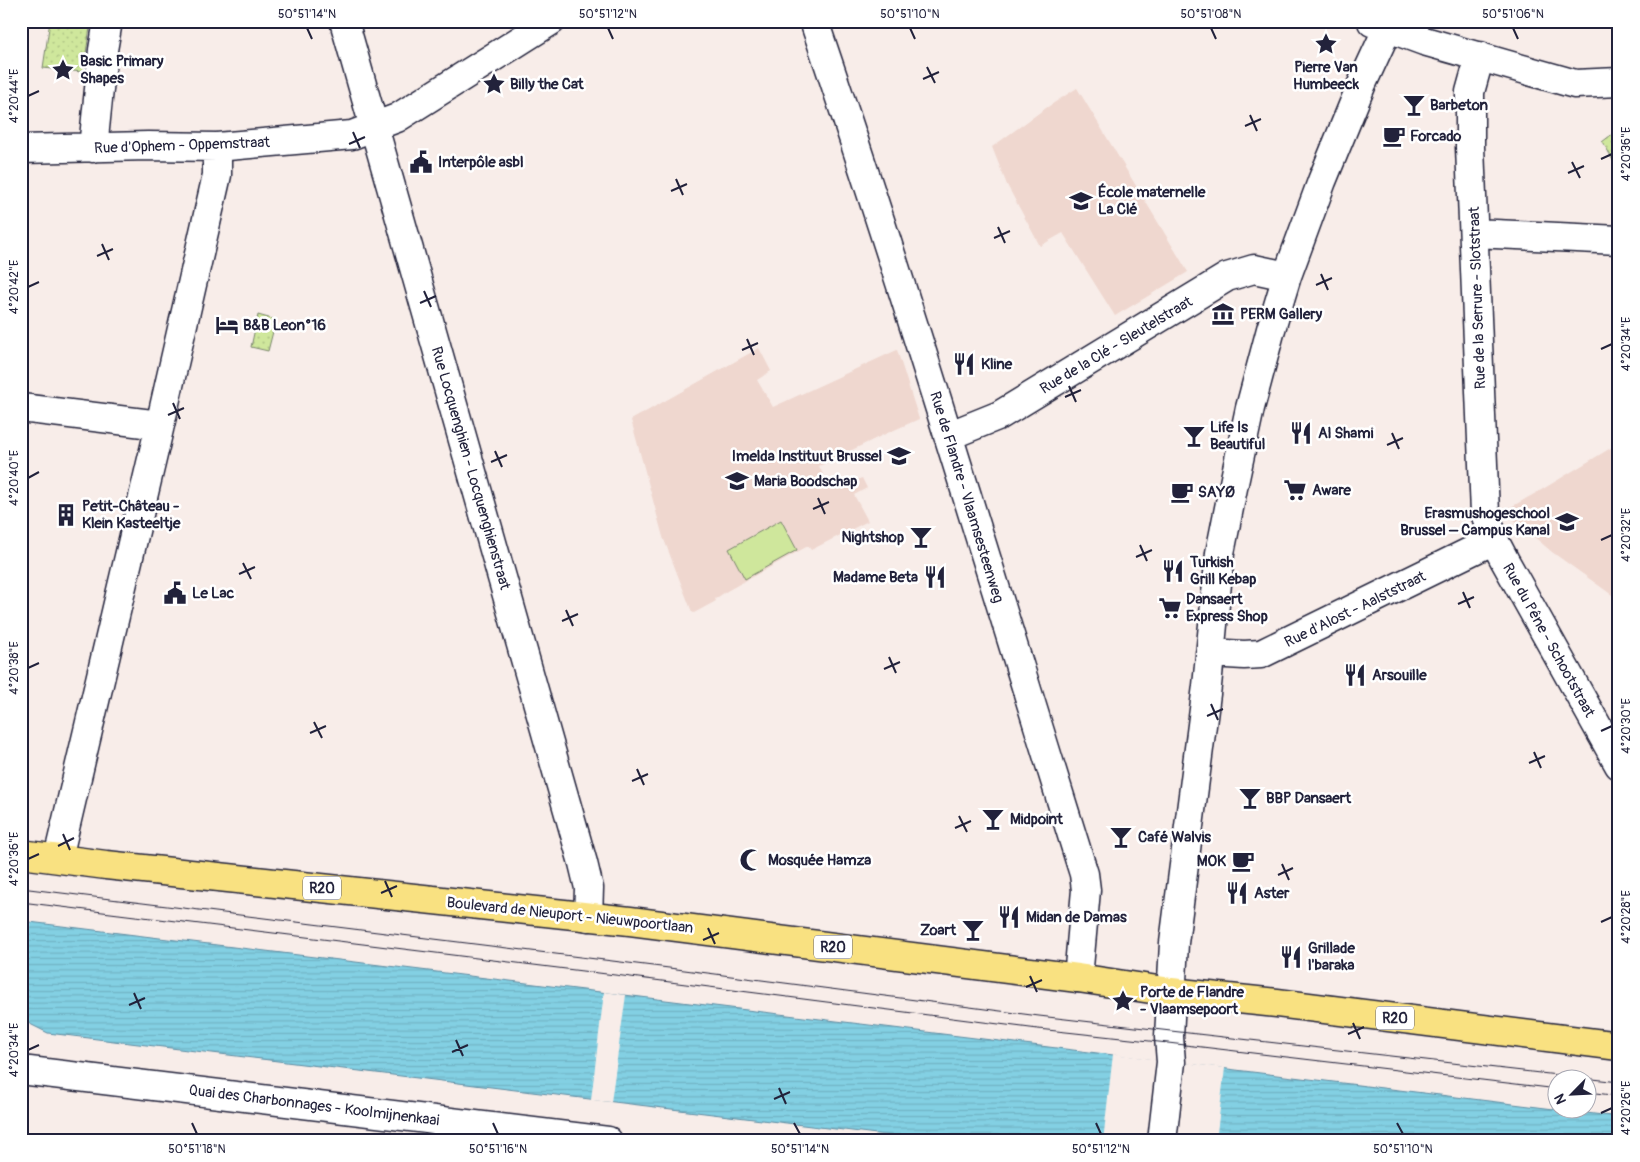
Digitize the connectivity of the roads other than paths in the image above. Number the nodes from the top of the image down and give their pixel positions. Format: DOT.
graph roads {
  1 [pos="108,21"];
  2 [pos="344,21"];
  3 [pos="551,21"];
  4 [pos="814,21"];
  5 [pos="1383,23"];
  6 [pos="1480,56"];
  7 [pos="1619,82"];
  8 [pos="374,127"];
  9 [pos="216,147"];
  10 [pos="92,148"];
  11 [pos="21,149"];
  12 [pos="1474,232"];
  13 [pos="1619,240"];
  14 [pos="1287,276"];
  15 [pos="21,408"];
  16 [pos="160,425"];
  17 [pos="948,436"];
  18 [pos="1494,540"];
  19 [pos="1210,653"];
  20 [pos="1619,765"];
  21 [pos="21,854"];
  22 [pos="58,858"];
  23 [pos="588,917"];
  24 [pos="1078,978"];
  25 [pos="1171,992"];
  26 [pos="1619,1046"];
  27 [pos="21,1070"];
  28 [pos="608,1141"];
  29 [pos="1162,1141"];
  1 -- 10 [label="street"];
  2 -- 8 [label="street, Rue Locquenghien - Locquenghienstraat"];
  3 -- 8 [label="street, Rue d'Ophem - Oppemstraat"];
  4 -- 17 [label="street, Rue de Flandre - Vlaamsesteenweg"];
  5 -- 6 [label="street"];
  5 -- 14 [label="street"];
  6 -- 7 [label="street"];
  6 -- 12 [label="street, Rue de la Serrure - Slotstraat"];
  8 -- 9 [label="street, Rue d'Ophem - Oppemstraat"];
  8 -- 23 [label="street, Rue Locquenghien - Locquenghienstraat"];
  9 -- 10 [label="street, Rue d'Ophem - Oppemstraat"];
  9 -- 16 [label="street"];
  10 -- 11 [label="street, Rue d'Ophem - Oppemstraat"];
  12 -- 13 [label="street"];
  12 -- 18 [label="street, Rue de la Serrure - Slotstraat"];
  14 -- 17 [label="street, Rue de la Clé - Sleutelstraat"];
  14 -- 19 [label="street"];
  15 -- 16 [label="street"];
  16 -- 22 [label="street"];
  17 -- 24 [label="street, Rue de Flandre - Vlaamsesteenweg"];
  18 -- 19 [label="street, Rue d'Alost - Aalststraat"];
  18 -- 20 [label="street, Rue du Pêne - Schootstraat"];
  19 -- 25 [label="street"];
  21 -- 22 [label="main road, R20"];
  22 -- 23 [label="main road, Boulevard de Nieuport - Nieuwpoortlaan / R20"];
  23 -- 24 [label="main road, Boulevard de Nieuport - Nieuwpoortlaan / R20"];
  24 -- 25 [label="main road, Boulevard de Nieuport - Nieuwpoortlaan / R20"];
  25 -- 26 [label="main road, R20"];
  25 -- 29 [label="street"];
  27 -- 28 [label="street, Quai des Charbonnages - Koolmijnenkaai"];
}
